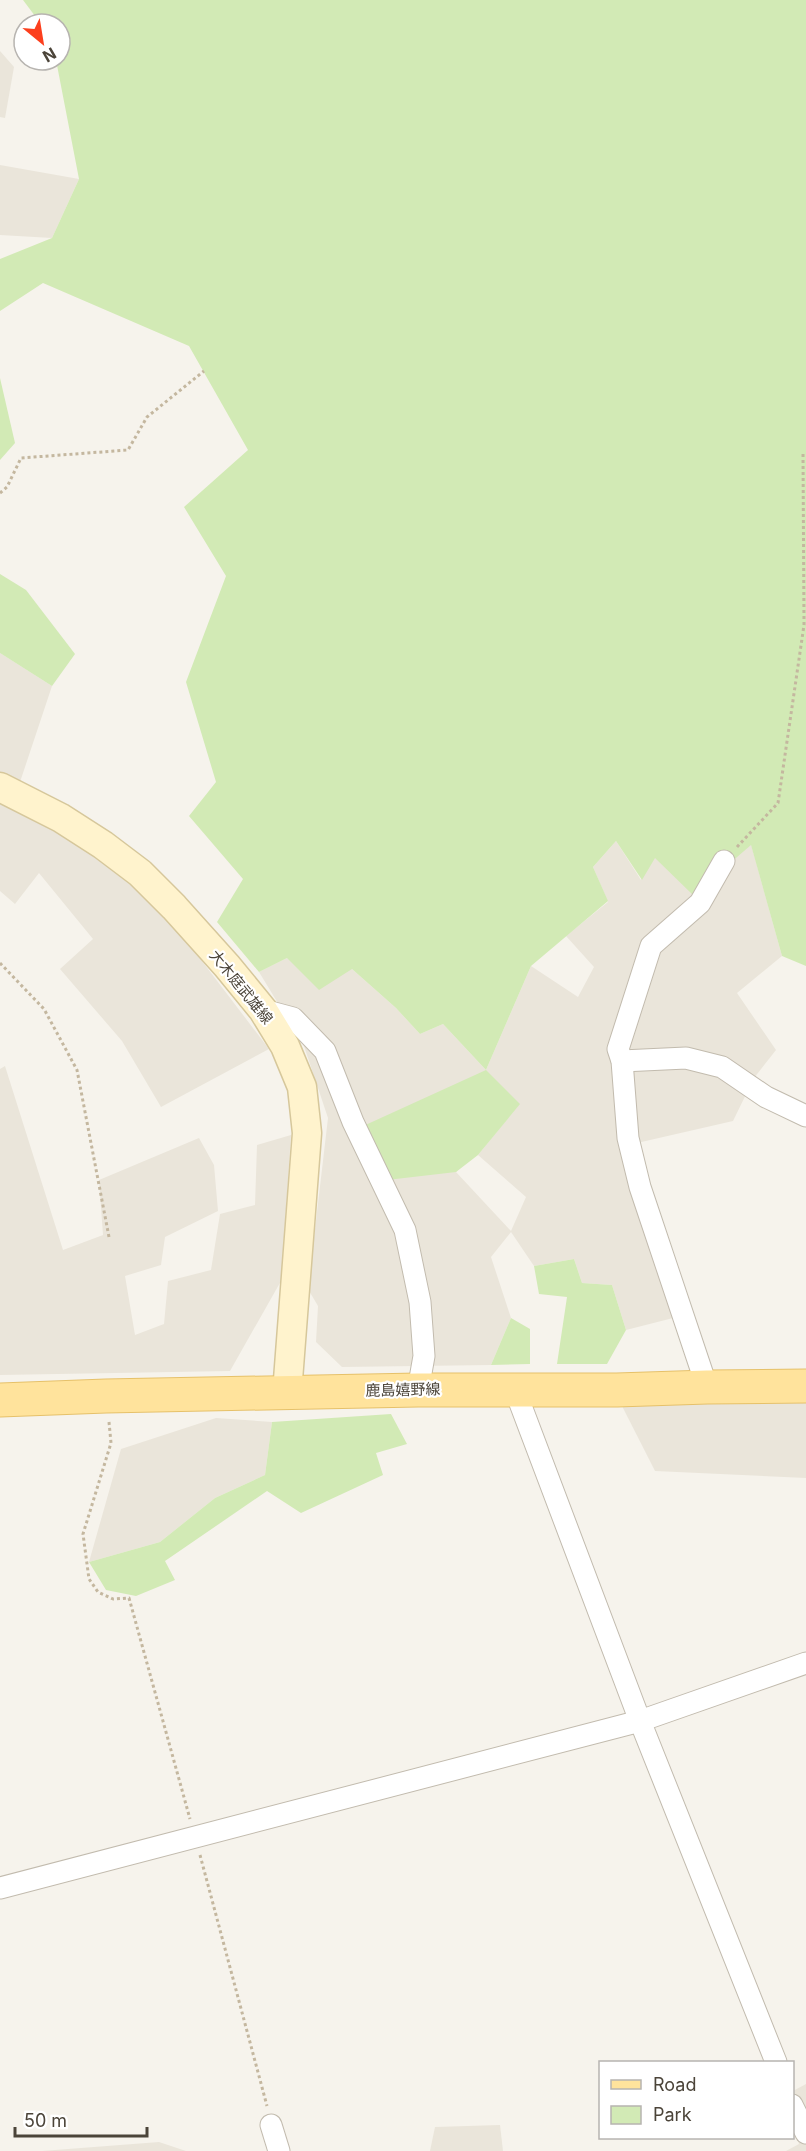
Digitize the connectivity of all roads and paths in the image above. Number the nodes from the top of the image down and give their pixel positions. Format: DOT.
graph roads {
  1 [pos="204,371"];
  2 [pos="803,452"];
  3 [pos="0,493"];
  4 [pos="0,787"];
  5 [pos="724,861"];
  6 [pos="0,963"];
  7 [pos="263,1010"];
  8 [pos="622,1061"];
  9 [pos="806,1116"];
  10 [pos="109,1237"];
  11 [pos="806,1386"];
  12 [pos="708,1387"];
  13 [pos="418,1390"];
  14 [pos="515,1390"];
  15 [pos="287,1393"];
  16 [pos="106,1396"];
  17 [pos="0,1400"];
  18 [pos="806,1663"];
  19 [pos="640,1721"];
  20 [pos="195,1838"];
  21 [pos="0,1888"];
  22 [pos="776,2061"];
  23 [pos="794,2109"];
  24 [pos="272,2124"];
  25 [pos="806,2133"];
  26 [pos="279,2151"];
  1 -- 3 [label="path"];
  2 -- 5 [label="path"];
  4 -- 7 [label="main road, 大木庭武雄線"];
  5 -- 8 [label="street"];
  6 -- 10 [label="path"];
  7 -- 13 [label="street"];
  7 -- 15 [label="main road, 大木庭武雄線"];
  8 -- 9 [label="street"];
  8 -- 12 [label="street"];
  11 -- 12 [label="main road, 鹿島嬉野線"];
  12 -- 14 [label="main road, 鹿島嬉野線"];
  13 -- 14 [label="main road, 鹿島嬉野線"];
  13 -- 15 [label="main road, 鹿島嬉野線"];
  14 -- 19 [label="street"];
  15 -- 16 [label="main road, 鹿島嬉野線"];
  16 -- 17 [label="main road, 鹿島嬉野線"];
  16 -- 20 [label="path"];
  18 -- 19 [label="street"];
  19 -- 20 [label="street"];
  19 -- 22 [label="street"];
  20 -- 21 [label="street"];
  20 -- 24 [label="path"];
  23 -- 25 [label="street"];
  24 -- 26 [label="street"];
}
